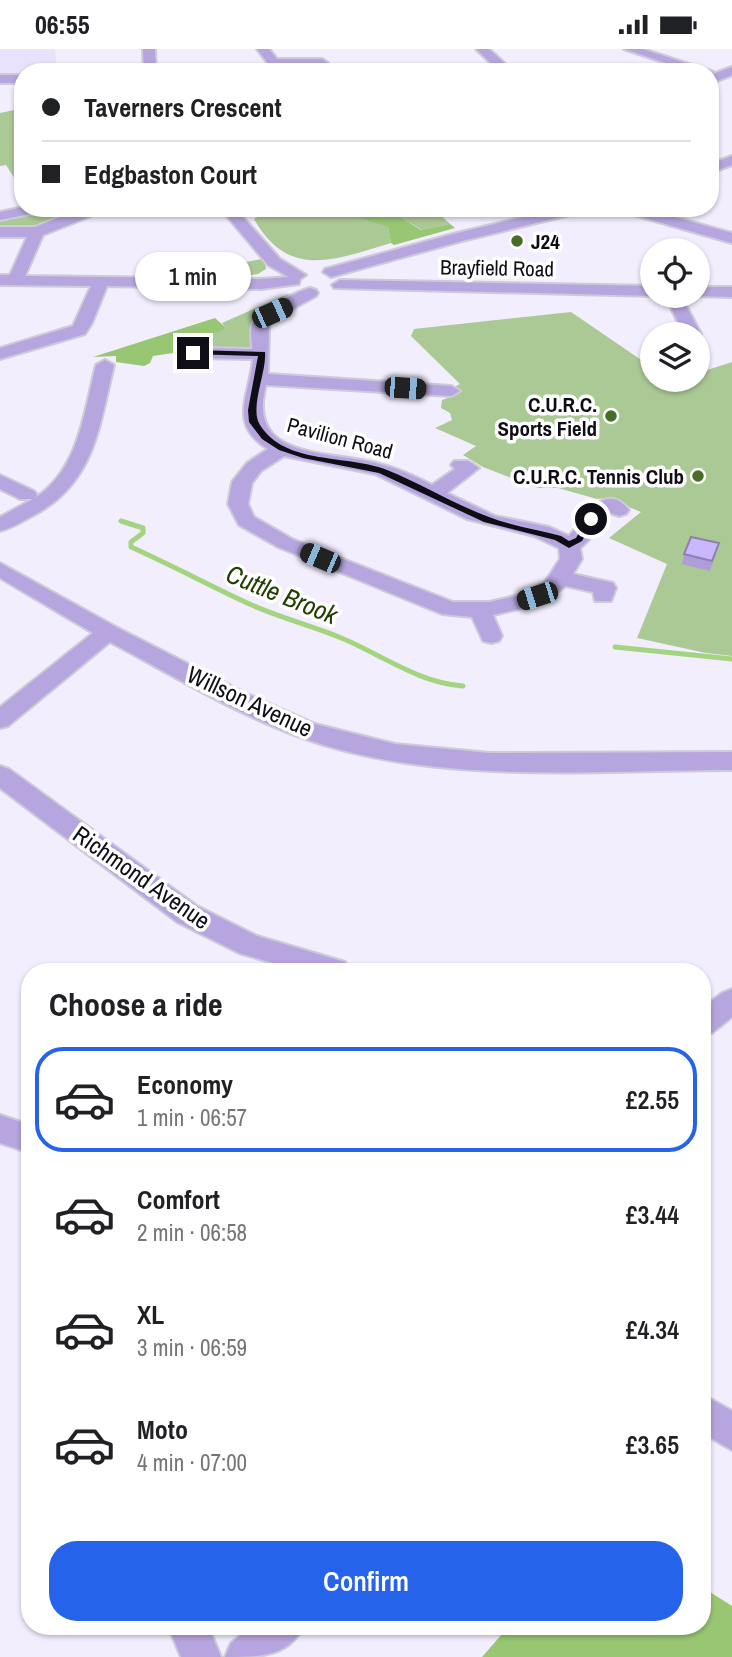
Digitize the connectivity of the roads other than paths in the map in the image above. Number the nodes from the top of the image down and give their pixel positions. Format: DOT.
graph roads {
  1 [pos="263,49"];
  2 [pos="482,49"];
  3 [pos="630,49"];
  4 [pos="322,63"];
  5 [pos="498,63"];
  6 [pos="678,63"];
  7 [pos="76,217"];
  8 [pos="235,217"];
  9 [pos="521,217"];
  10 [pos="657,217"];
  11 [pos="0,232"];
  12 [pos="37,232"];
  13 [pos="732,238"];
  14 [pos="295,278"];
  15 [pos="335,279"];
  16 [pos="8,281"];
  17 [pos="100,283"];
  18 [pos="640,291"];
  19 [pos="310,292"];
  20 [pos="710,292"];
  21 [pos="732,292"];
  22 [pos="194,348"];
  23 [pos="0,354"];
  24 [pos="262,354"];
  25 [pos="105,365"];
  26 [pos="258,379"];
  27 [pos="451,391"];
  28 [pos="282,448"];
  29 [pos="461,465"];
  30 [pos="0,481"];
  31 [pos="433,494"];
  32 [pos="27,495"];
  33 [pos="620,510"];
  34 [pos="0,525"];
  35 [pos="569,545"];
  36 [pos="0,569"];
  37 [pos="561,578"];
  38 [pos="603,596"];
  39 [pos="480,610"];
  40 [pos="108,632"];
  41 [pos="491,636"];
  42 [pos="0,720"];
  43 [pos="732,761"];
  44 [pos="0,775"];
  45 [pos="312,963"];
  46 [pos="732,1002"];
  47 [pos="711,1017"];
  48 [pos="0,1129"];
  49 [pos="21,1136"];
  50 [pos="711,1418"];
  51 [pos="732,1433"];
  52 [pos="192,1635"];
  53 [pos="273,1635"];
  54 [pos="201,1657"];
  55 [pos="245,1657"];
  1 -- 4 [label="street"];
  2 -- 5 [label="street"];
  3 -- 6 [label="street"];
  7 -- 12 [label="street"];
  8 -- 14 [label="street"];
  9 -- 15 [label="street"];
  10 -- 13 [label="street"];
  11 -- 12 [label="street"];
  12 -- 16 [label="street"];
  14 -- 15 [label="street"];
  14 -- 17 [label="street"];
  14 -- 19 [label="street"];
  15 -- 18 [label="street, Brayfield Road"];
  15 -- 19 [label="street"];
  16 -- 17 [label="street"];
  17 -- 23 [label="street"];
  19 -- 24 [label="street, Pavilion Road"];
  20 -- 21 [label="street"];
  22 -- 24 [label="street"];
  24 -- 26 [label="street, Pavilion Road"];
  25 -- 34 [label="street"];
  26 -- 27 [label="street"];
  26 -- 28 [label="street, Pavilion Road"];
  28 -- 31 [label="street, Pavilion Road"];
  28 -- 39 [label="street"];
  29 -- 31 [label="street"];
  30 -- 32 [label="street"];
  31 -- 35 [label="street, Pavilion Road"];
  33 -- 35 [label="street"];
  35 -- 37 [label="street"];
  36 -- 40 [label="street, Willson Avenue"];
  37 -- 38 [label="street"];
  37 -- 39 [label="street"];
  39 -- 41 [label="street"];
  40 -- 42 [label="street"];
  40 -- 43 [label="street, Willson Avenue"];
  44 -- 45 [label="street, Richmond Avenue"];
  46 -- 47 [label="street"];
  48 -- 49 [label="street"];
  50 -- 51 [label="street"];
  52 -- 54 [label="street"];
  53 -- 55 [label="street"];
}
